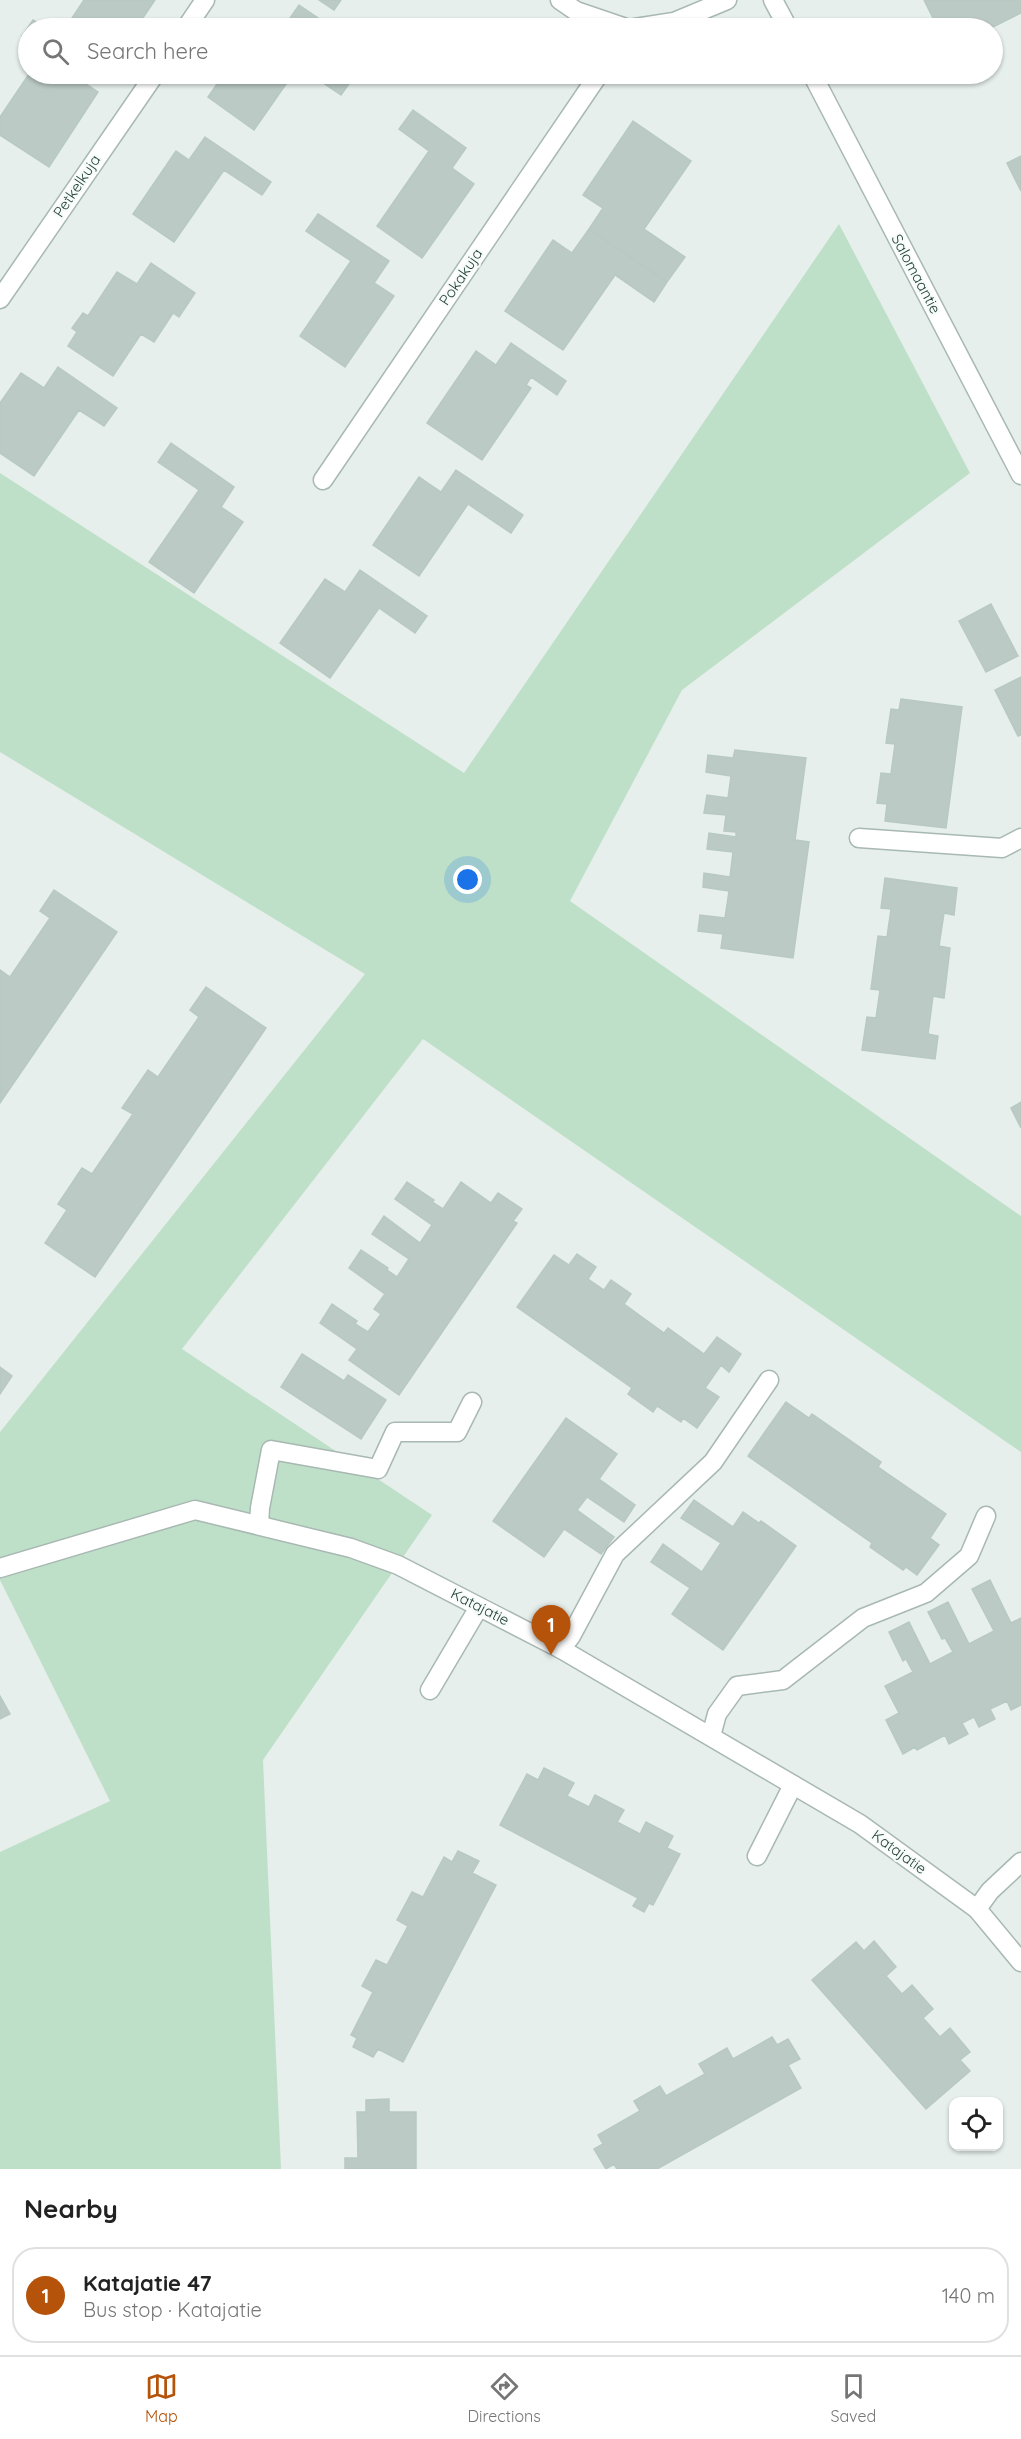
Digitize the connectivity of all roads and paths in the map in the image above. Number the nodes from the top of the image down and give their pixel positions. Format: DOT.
graph roads {
  1 [pos="205,0"];
  2 [pos="560,0"];
  3 [pos="727,0"];
  4 [pos="773,0"];
  5 [pos="193,18"];
  6 [pos="597,18"];
  7 [pos="684,18"];
  8 [pos="783,18"];
  9 [pos="148,84"];
  10 [pos="592,84"];
  11 [pos="817,84"];
  12 [pos="0,299"];
  13 [pos="1021,475"];
  14 [pos="323,480"];
  15 [pos="859,838"];
  16 [pos="1021,838"];
  17 [pos="769,1380"];
  18 [pos="472,1402"];
  19 [pos="986,1516"];
  20 [pos="259,1525"];
  21 [pos="0,1568"];
  22 [pos="479,1606"];
  23 [pos="561,1649"];
  24 [pos="429,1690"];
  25 [pos="711,1736"];
  26 [pos="793,1785"];
  27 [pos="757,1856"];
  28 [pos="1021,1862"];
  29 [pos="977,1909"];
  30 [pos="1021,1962"];
  1 -- 5 [label="street"];
  2 -- 6 [label="street"];
  3 -- 7 [label="street"];
  4 -- 8 [label="street"];
  9 -- 12 [label="street, Petkelkuja"];
  10 -- 14 [label="street, Pokakuja"];
  11 -- 13 [label="street, Salomaantie"];
  15 -- 16 [label="street"];
  17 -- 23 [label="street"];
  18 -- 20 [label="street"];
  19 -- 25 [label="street"];
  20 -- 21 [label="street, Katajatie"];
  20 -- 22 [label="street, Katajatie"];
  22 -- 23 [label="street, Katajatie"];
  22 -- 24 [label="street"];
  23 -- 25 [label="street, Katajatie"];
  25 -- 26 [label="street, Katajatie"];
  26 -- 27 [label="street"];
  26 -- 29 [label="street, Katajatie"];
  28 -- 29 [label="street"];
  29 -- 30 [label="street, Katajatie"];
}
